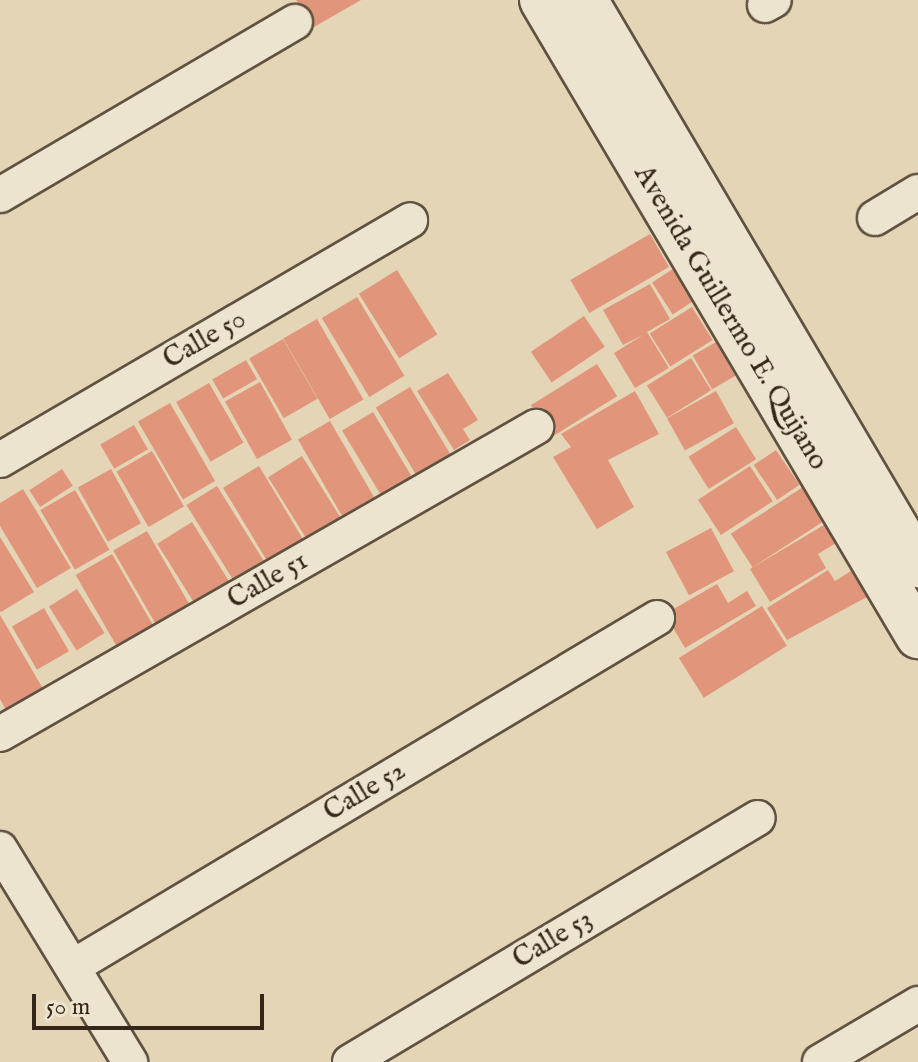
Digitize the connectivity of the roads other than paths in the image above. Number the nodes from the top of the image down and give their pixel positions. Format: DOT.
graph roads {
  1 [pos="554,0"];
  2 [pos="295,22"];
  3 [pos="918,192"];
  4 [pos="0,195"];
  5 [pos="875,218"];
  6 [pos="410,220"];
  7 [pos="536,427"];
  8 [pos="0,460"];
  9 [pos="836,461"];
  10 [pos="918,565"];
  11 [pos="657,618"];
  12 [pos="918,636"];
  13 [pos="0,734"];
  14 [pos="757,818"];
  15 [pos="0,849"];
  16 [pos="74,966"];
  17 [pos="918,1004"];
  18 [pos="130,1062"];
  19 [pos="350,1062"];
  20 [pos="820,1062"];
  1 -- 9 [label="street, Avenida Guillermo E. Quijano"];
  2 -- 4 [label="street"];
  3 -- 5 [label="street"];
  6 -- 8 [label="street, Calle 50"];
  7 -- 13 [label="street, Calle 51"];
  9 -- 10 [label="street, Avenida Guillermo E. Quijano"];
  9 -- 12 [label="street, Avenida Guillermo E. Quijano"];
  11 -- 16 [label="street, Calle 52"];
  14 -- 19 [label="street, Calle 53"];
  15 -- 16 [label="street"];
  16 -- 18 [label="street"];
  17 -- 20 [label="street"];
}
